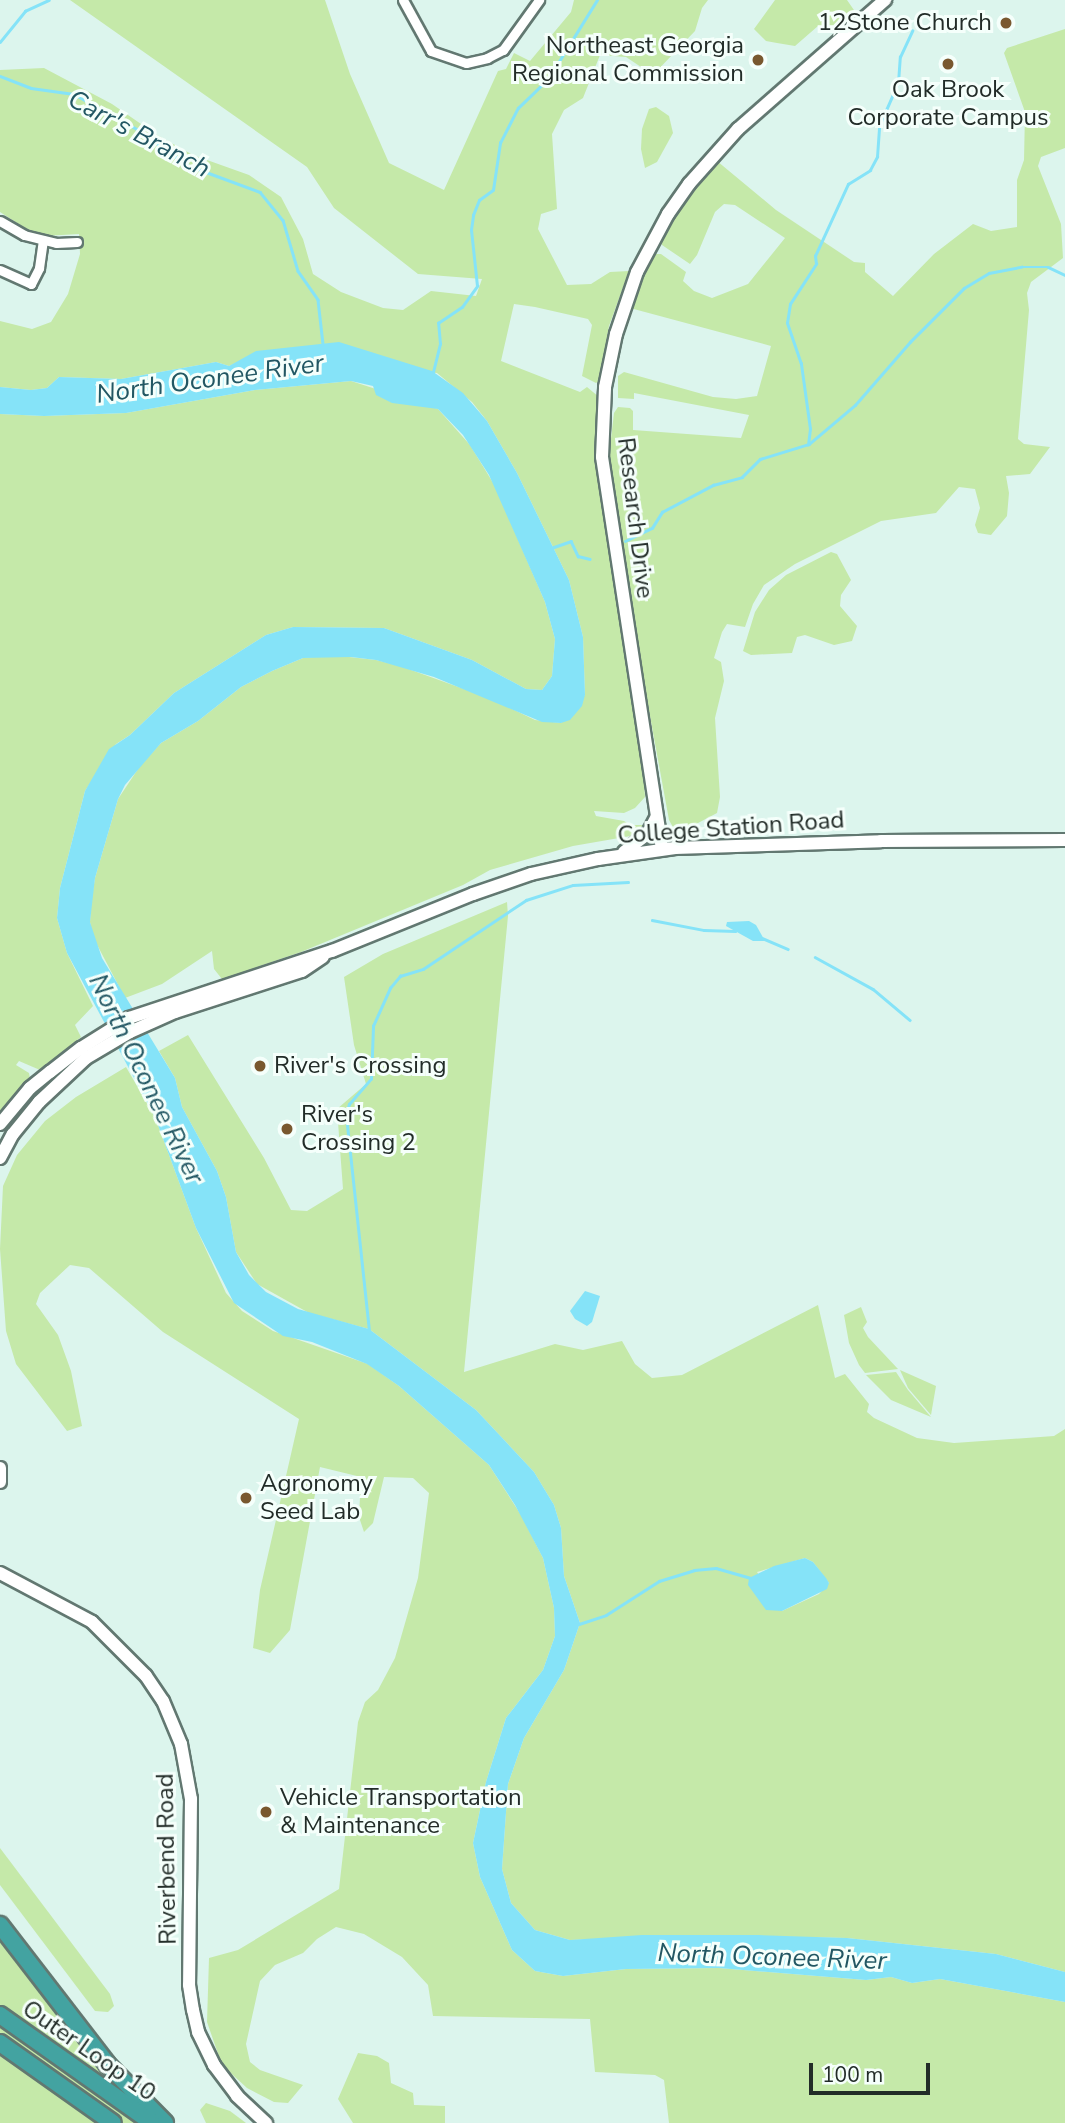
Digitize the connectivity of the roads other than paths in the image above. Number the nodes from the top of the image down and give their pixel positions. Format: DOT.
graph roads {
  1 [pos="402,0"];
  2 [pos="539,0"];
  3 [pos="885,0"];
  4 [pos="0,221"];
  5 [pos="43,240"];
  6 [pos="77,242"];
  7 [pos="0,270"];
  8 [pos="657,816"];
  9 [pos="1065,840"];
  10 [pos="662,849"];
  11 [pos="621,855"];
  12 [pos="83,1053"];
  13 [pos="0,1124"];
  14 [pos="0,1158"];
  15 [pos="0,1468"];
  16 [pos="0,1482"];
  17 [pos="0,1561"];
  18 [pos="5,1578"];
  19 [pos="0,1925"];
  20 [pos="0,2015"];
  21 [pos="0,2043"];
  22 [pos="113,2123"];
  23 [pos="153,2123"];
  24 [pos="166,2123"];
  25 [pos="266,2123"];
  1 -- 2 [label="street"];
  3 -- 8 [label="street, Research Drive"];
  4 -- 5 [label="street"];
  5 -- 6 [label="street"];
  5 -- 7 [label="street"];
  8 -- 10 [label="street, Research Drive"];
  8 -- 11 [label="street"];
  9 -- 10 [label="street, College Station Road"];
  10 -- 11 [label="street, College Station Road"];
  11 -- 12 [label="street, College Station Road"];
  12 -- 13 [label="street, College Station Road"];
  12 -- 14 [label="street, College Station Road"];
  15 -- 16 [label="street"];
  17 -- 18 [label="street"];
  18 -- 25 [label="street, Riverbend Road"];
  19 -- 24 [label="highway"];
  20 -- 23 [label="highway, Outer Loop 10"];
  21 -- 22 [label="highway"];
}
